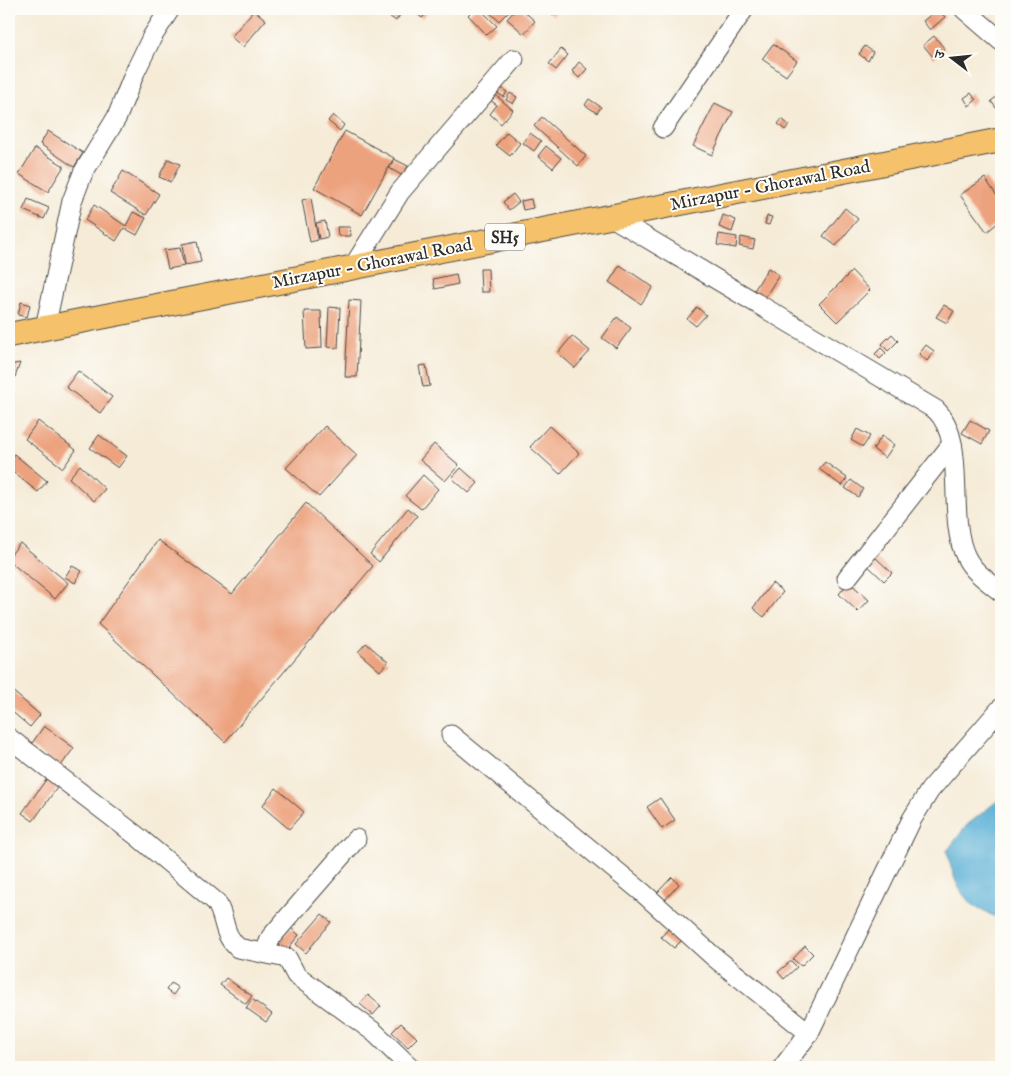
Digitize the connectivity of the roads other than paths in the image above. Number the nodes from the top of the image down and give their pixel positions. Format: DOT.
graph roads {
  1 [pos="170,9"];
  2 [pos="744,9"];
  3 [pos="964,9"];
  4 [pos="1001,41"];
  5 [pos="514,59"];
  6 [pos="663,128"];
  7 [pos="1001,140"];
  8 [pos="610,216"];
  9 [pos="353,267"];
  10 [pos="45,328"];
  11 [pos="9,335"];
  12 [pos="952,444"];
  13 [pos="847,578"];
  14 [pos="1001,592"];
  15 [pos="1001,708"];
  16 [pos="451,735"];
  17 [pos="9,738"];
  18 [pos="356,840"];
  19 [pos="265,952"];
  20 [pos="809,1033"];
  21 [pos="410,1067"];
  22 [pos="783,1067"];
  1 -- 10 [label="street"];
  2 -- 6 [label="street"];
  3 -- 4 [label="street"];
  5 -- 9 [label="street"];
  7 -- 8 [label="main road, Mirzapur - Ghorawal Road / SH5"];
  8 -- 9 [label="main road, Mirzapur - Ghorawal Road / SH5"];
  8 -- 12 [label="street"];
  9 -- 10 [label="main road, Mirzapur - Ghorawal Road / SH5"];
  10 -- 11 [label="main road, Mirzapur - Ghorawal Road / SH5"];
  12 -- 13 [label="street"];
  12 -- 14 [label="street"];
  15 -- 20 [label="street"];
  16 -- 20 [label="street"];
  17 -- 19 [label="street"];
  18 -- 19 [label="street"];
  19 -- 21 [label="street"];
  20 -- 22 [label="street"];
}
